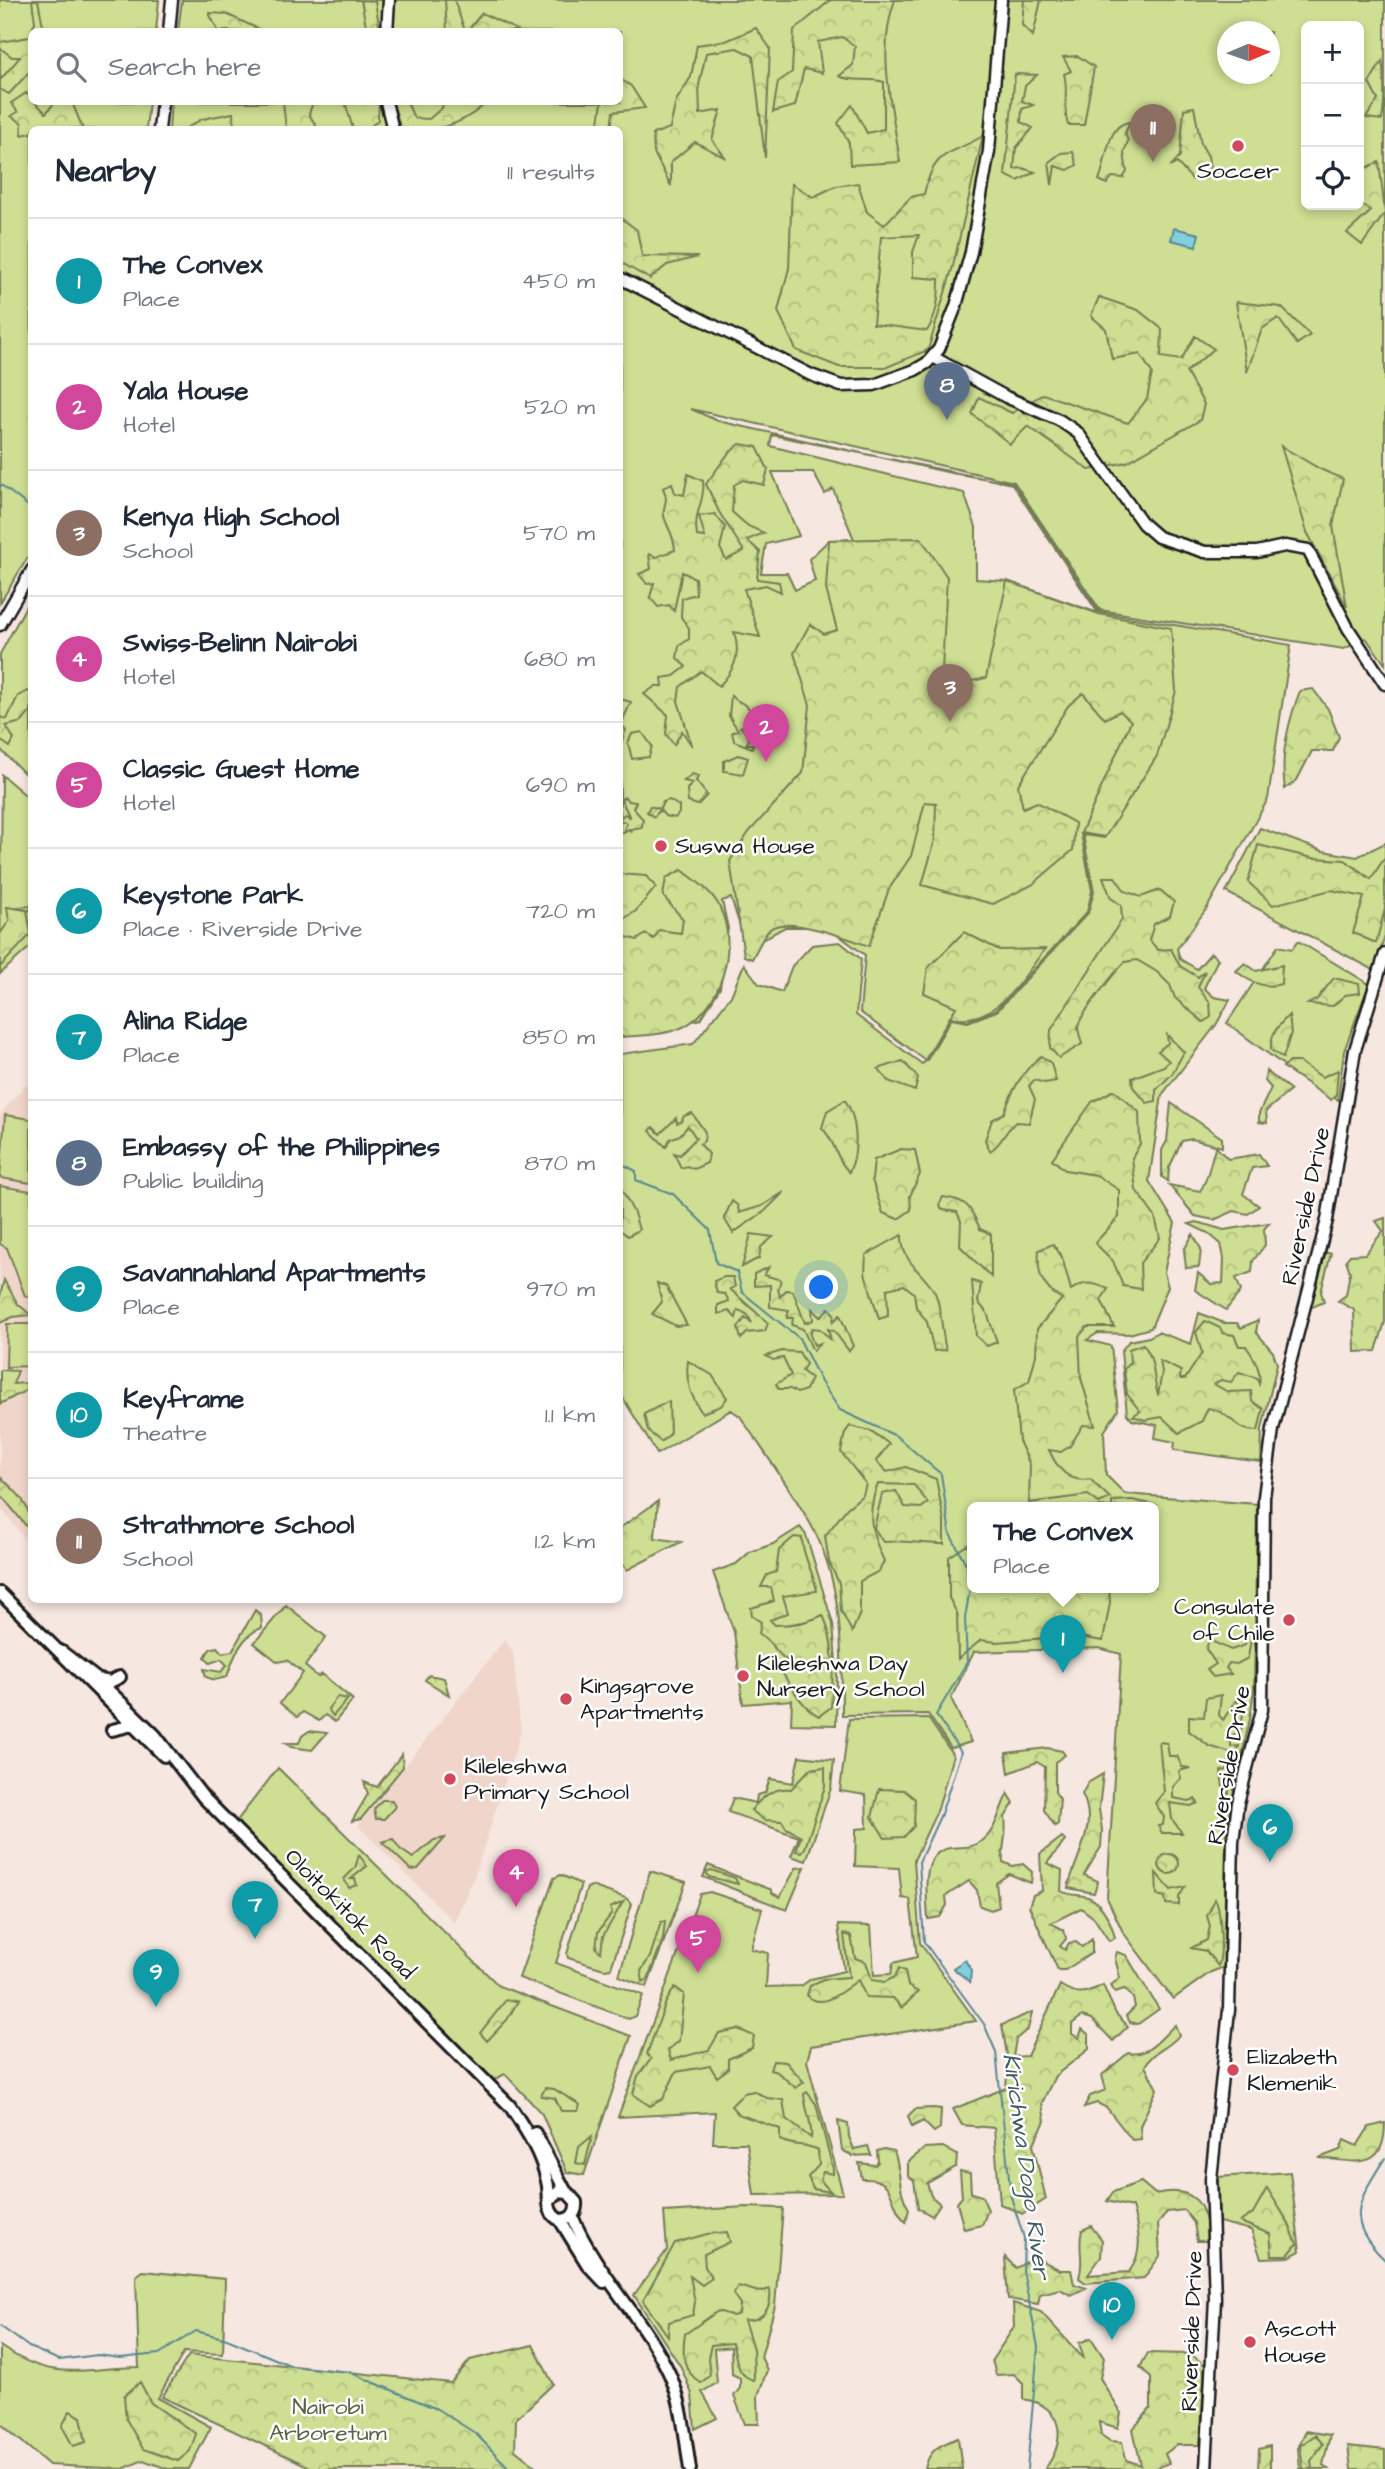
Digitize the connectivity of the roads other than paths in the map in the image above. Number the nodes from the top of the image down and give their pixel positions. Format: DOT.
graph roads {
  1 [pos="172,0"];
  2 [pos="389,0"];
  3 [pos="1001,0"];
  4 [pos="169,28"];
  5 [pos="387,28"];
  6 [pos="162,105"];
  7 [pos="387,105"];
  8 [pos="159,126"];
  9 [pos="393,126"];
  10 [pos="623,280"];
  11 [pos="933,357"];
  12 [pos="28,577"];
  13 [pos="0,625"];
  14 [pos="1385,684"];
  15 [pos="1385,954"];
  16 [pos="0,1593"];
  17 [pos="62,1653"];
  18 [pos="120,1677"];
  19 [pos="97,1679"];
  20 [pos="133,1725"];
  21 [pos="111,1730"];
  22 [pos="173,1762"];
  23 [pos="510,2105"];
  24 [pos="566,2192"];
  25 [pos="550,2200"];
  26 [pos="572,2216"];
  27 [pos="560,2220"];
  28 [pos="614,2291"];
  29 [pos="690,2469"];
  30 [pos="1206,2469"];
  1 -- 4 [label="street"];
  2 -- 5 [label="street"];
  3 -- 11 [label="street"];
  6 -- 8 [label="street"];
  7 -- 9 [label="street"];
  10 -- 11 [label="street"];
  11 -- 14 [label="street"];
  12 -- 13 [label="street"];
  15 -- 30 [label="street, Riverside Drive"];
  16 -- 17 [label="main road, Oloitokitok Road"];
  17 -- 19 [label="main road, Oloitokitok Road"];
  17 -- 20 [label="main road, Oloitokitok Road"];
  18 -- 19 [label="main road"];
  19 -- 22 [label="main road, Oloitokitok Road"];
  20 -- 21 [label="main road"];
  20 -- 22 [label="main road, Oloitokitok Road"];
  22 -- 23 [label="main road, Oloitokitok Road"];
  23 -- 24 [label="main road"];
  23 -- 25 [label="main road"];
  24 -- 25 [label="main road"];
  24 -- 26 [label="main road"];
  25 -- 27 [label="main road"];
  26 -- 27 [label="main road"];
  26 -- 28 [label="main road"];
  27 -- 28 [label="main road"];
  28 -- 29 [label="main road"];
}
